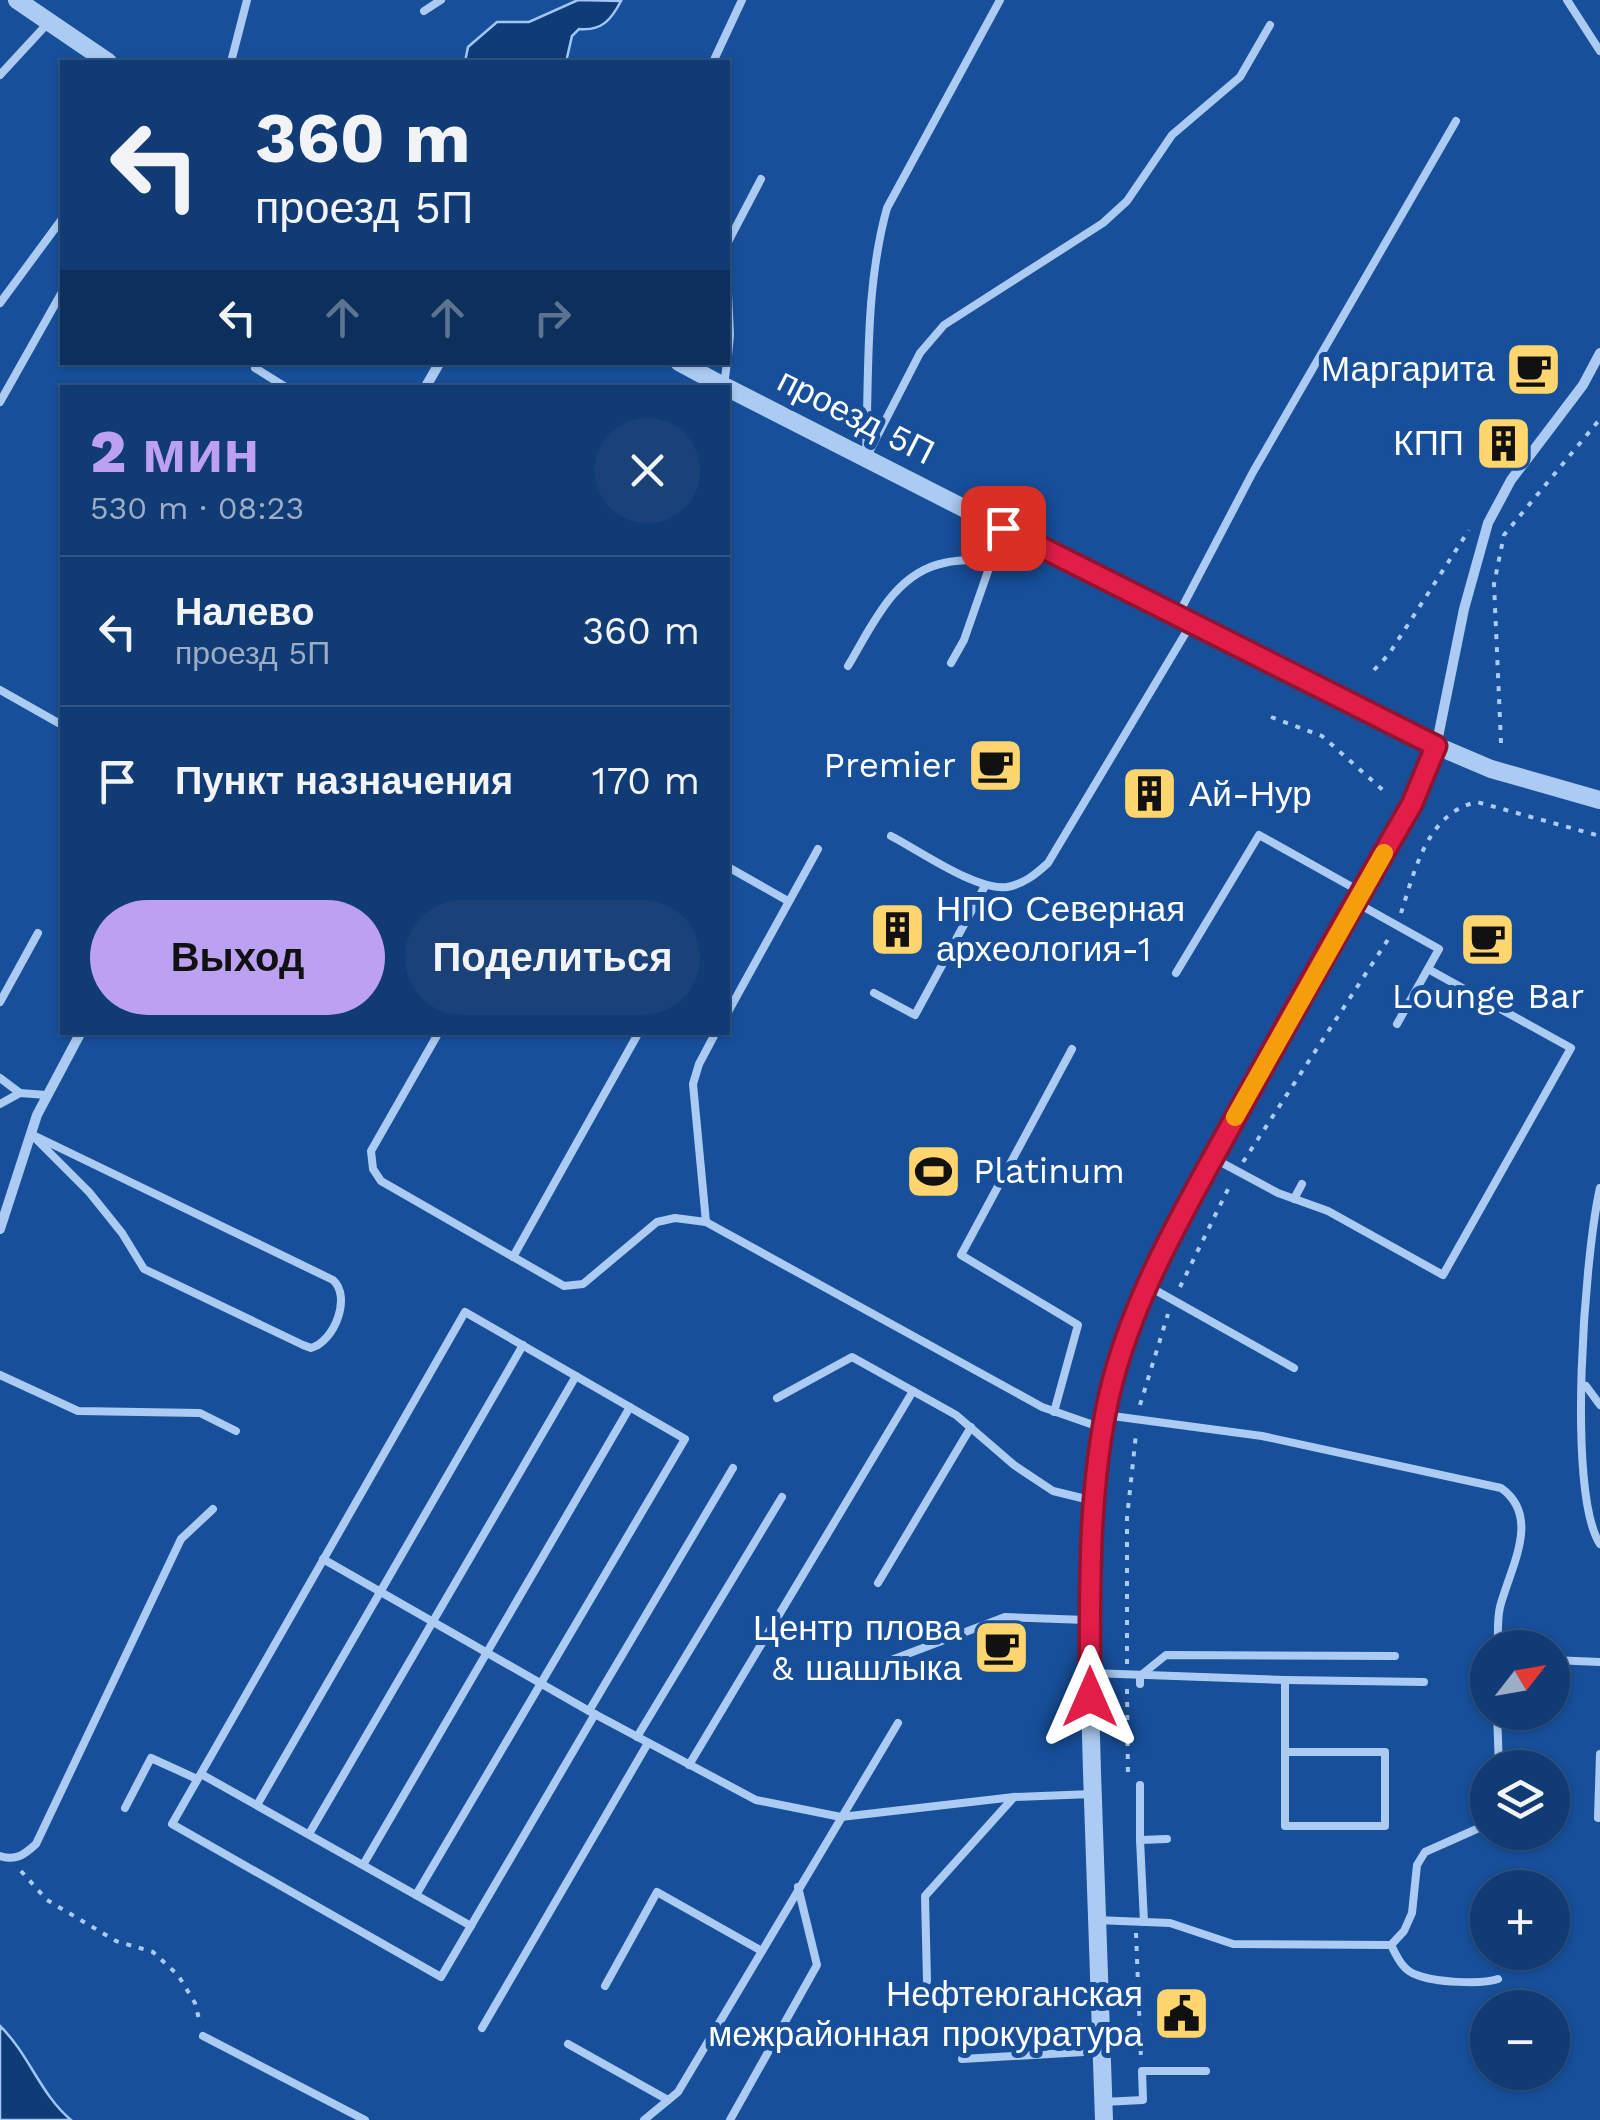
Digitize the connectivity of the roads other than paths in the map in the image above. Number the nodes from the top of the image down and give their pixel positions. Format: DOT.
graph roads {
  1 [pos="17,0"];
  2 [pos="247,0"];
  3 [pos="441,0"];
  4 [pos="742,0"];
  5 [pos="1000,0"];
  6 [pos="1568,0"];
  7 [pos="424,11"];
  8 [pos="48,23"];
  9 [pos="1270,25"];
  10 [pos="1600,51"];
  11 [pos="105,60"];
  12 [pos="232,60"];
  13 [pos="714,60"];
  14 [pos="0,75"];
  15 [pos="1456,121"];
  16 [pos="761,180"];
  17 [pos="60,222"];
  18 [pos="730,238"];
  19 [pos="60,296"];
  20 [pos="0,302"];
  21 [pos="1600,353"];
  22 [pos="684,365"];
  23 [pos="255,368"];
  24 [pos="282,385"];
  25 [pos="722,385"];
  26 [pos="730,389"];
  27 [pos="0,402"];
  28 [pos="866,458"];
  29 [pos="1003,528"];
  30 [pos="992,558"];
  31 [pos="1184,620"];
  32 [pos="951,663"];
  33 [pos="848,666"];
  34 [pos="0,690"];
  35 [pos="60,725"];
  36 [pos="1436,746"];
  37 [pos="1600,800"];
  38 [pos="891,836"];
  39 [pos="818,849"];
  40 [pos="730,867"];
  41 [pos="985,886"];
  42 [pos="1358,897"];
  43 [pos="788,901"];
  44 [pos="38,932"];
  45 [pos="1428,969"];
  46 [pos="1176,973"];
  47 [pos="874,992"];
  48 [pos="732,994"];
  49 [pos="0,1002"];
  50 [pos="1397,1024"];
  51 [pos="78,1035"];
  52 [pos="437,1035"];
  53 [pos="637,1035"];
  54 [pos="715,1035"];
  55 [pos="1072,1049"];
  56 [pos="0,1078"];
  57 [pos="20,1093"];
  58 [pos="46,1095"];
  59 [pos="0,1104"];
  60 [pos="31,1134"];
  61 [pos="1213,1158"];
  62 [pos="1302,1184"];
  63 [pos="1600,1188"];
  64 [pos="1294,1199"];
  65 [pos="706,1222"];
  66 [pos="0,1229"];
  67 [pos="514,1257"];
  68 [pos="1148,1286"];
  69 [pos="523,1345"];
  70 [pos="1294,1368"];
  71 [pos="0,1375"];
  72 [pos="576,1376"];
  73 [pos="1584,1382"];
  74 [pos="913,1391"];
  75 [pos="777,1398"];
  76 [pos="1600,1405"];
  77 [pos="630,1407"];
  78 [pos="1054,1412"];
  79 [pos="1104,1422"];
  80 [pos="971,1426"];
  81 [pos="236,1431"];
  82 [pos="733,1468"];
  83 [pos="782,1497"];
  84 [pos="1094,1501"];
  85 [pos="213,1508"];
  86 [pos="1600,1544"];
  87 [pos="323,1559"];
  88 [pos="878,1583"];
  89 [pos="379,1591"];
  90 [pos="1090,1620"];
  91 [pos="434,1622"];
  92 [pos="1498,1630"];
  93 [pos="487,1653"];
  94 [pos="1395,1656"];
  95 [pos="1570,1661"];
  96 [pos="1600,1662"];
  97 [pos="857,1673"];
  98 [pos="1090,1673"];
  99 [pos="1140,1680"];
  100 [pos="1284,1680"];
  101 [pos="1424,1682"];
  102 [pos="540,1684"];
  103 [pos="592,1712"];
  104 [pos="898,1723"];
  105 [pos="637,1737"];
  106 [pos="648,1743"];
  107 [pos="1284,1752"];
  108 [pos="1600,1754"];
  109 [pos="689,1765"];
  110 [pos="199,1776"];
  111 [pos="1140,1785"];
  112 [pos="1092,1794"];
  113 [pos="1014,1797"];
  114 [pos="257,1805"];
  115 [pos="126,1808"];
  116 [pos="841,1817"];
  117 [pos="1598,1818"];
  118 [pos="1470,1832"];
  119 [pos="309,1834"];
  120 [pos="1168,1839"];
  121 [pos="1140,1840"];
  122 [pos="0,1856"];
  123 [pos="363,1865"];
  124 [pos="798,1888"];
  125 [pos="416,1895"];
  126 [pos="1096,1920"];
  127 [pos="1140,1922"];
  128 [pos="471,1926"];
  129 [pos="1391,1946"];
  130 [pos="760,1950"];
  131 [pos="1498,1979"];
  132 [pos="927,1981"];
  133 [pos="605,1986"];
  134 [pos="482,2028"];
  135 [pos="204,2036"];
  136 [pos="568,2044"];
  137 [pos="1101,2051"];
  138 [pos="962,2060"];
  139 [pos="1206,2071"];
  140 [pos="668,2100"];
  141 [pos="1103,2111"];
  142 [pos="366,2120"];
  143 [pos="644,2120"];
  144 [pos="730,2120"];
  1 -- 8 [label="street"];
  2 -- 12 [label="lane"];
  3 -- 7 [label="lane"];
  4 -- 13 [label="lane"];
  5 -- 28 [label="lane"];
  6 -- 10 [label="lane"];
  8 -- 11 [label="street"];
  8 -- 14 [label="lane"];
  9 -- 28 [label="lane"];
  15 -- 31 [label="lane"];
  16 -- 18 [label="lane"];
  17 -- 20 [label="lane"];
  19 -- 27 [label="lane"];
  21 -- 36 [label="street"];
  22 -- 25 [label="street, проезд 5П"];
  23 -- 24 [label="lane"];
  26 -- 28 [label="street, проезд 5П"];
  28 -- 29 [label="street, проезд 5П"];
  29 -- 30 [label="lane"];
  29 -- 31 [label="street, проезд 5П"];
  30 -- 32 [label="lane"];
  30 -- 33 [label="lane"];
  31 -- 36 [label="street, проезд 5П"];
  31 -- 41 [label="lane"];
  34 -- 35 [label="lane"];
  36 -- 37 [label="street, проезд 5П"];
  36 -- 42 [label="street"];
  38 -- 41 [label="lane"];
  39 -- 43 [label="lane"];
  40 -- 43 [label="lane"];
  41 -- 47 [label="lane"];
  42 -- 45 [label="lane"];
  42 -- 46 [label="lane"];
  42 -- 61 [label="street"];
  43 -- 48 [label="lane"];
  44 -- 49 [label="lane"];
  45 -- 50 [label="lane"];
  45 -- 64 [label="lane"];
  51 -- 58 [label="street"];
  52 -- 67 [label="lane"];
  53 -- 67 [label="lane"];
  54 -- 65 [label="lane"];
  55 -- 78 [label="lane"];
  56 -- 57 [label="lane"];
  57 -- 58 [label="lane"];
  57 -- 59 [label="lane"];
  58 -- 60 [label="street"];
  60 -- 60 [label="lane"];
  60 -- 66 [label="street"];
  61 -- 64 [label="lane"];
  61 -- 68 [label="street"];
  62 -- 64 [label="lane"];
  63 -- 73 [label="lane"];
  65 -- 67 [label="lane"];
  65 -- 78 [label="lane"];
  68 -- 70 [label="lane"];
  68 -- 79 [label="street"];
  69 -- 72 [label="lane"];
  69 -- 87 [label="lane"];
  69 -- 89 [label="lane"];
  71 -- 81 [label="lane"];
  72 -- 77 [label="lane"];
  72 -- 91 [label="lane"];
  73 -- 76 [label="lane"];
  73 -- 86 [label="lane"];
  74 -- 75 [label="lane"];
  74 -- 80 [label="lane"];
  74 -- 109 [label="lane"];
  77 -- 93 [label="lane"];
  77 -- 102 [label="lane"];
  78 -- 79 [label="lane"];
  79 -- 84 [label="street"];
  79 -- 92 [label="lane"];
  80 -- 84 [label="lane"];
  80 -- 88 [label="lane"];
  82 -- 103 [label="lane"];
  83 -- 105 [label="lane"];
  84 -- 90 [label="street"];
  85 -- 122 [label="lane"];
  87 -- 89 [label="lane"];
  87 -- 110 [label="lane"];
  89 -- 91 [label="lane"];
  89 -- 114 [label="lane"];
  90 -- 97 [label="lane"];
  90 -- 98 [label="street"];
  91 -- 93 [label="lane"];
  91 -- 119 [label="lane"];
  93 -- 102 [label="lane"];
  93 -- 123 [label="lane"];
  94 -- 99 [label="lane"];
  95 -- 96 [label="lane"];
  98 -- 99 [label="lane"];
  98 -- 112 [label="street"];
  99 -- 100 [label="lane"];
  100 -- 101 [label="lane"];
  100 -- 107 [label="lane"];
  102 -- 103 [label="lane"];
  102 -- 125 [label="lane"];
  103 -- 105 [label="lane"];
  103 -- 128 [label="lane"];
  104 -- 116 [label="lane"];
  105 -- 106 [label="lane"];
  106 -- 109 [label="lane"];
  106 -- 134 [label="lane"];
  107 -- 107 [label="lane"];
  108 -- 117 [label="lane"];
  109 -- 116 [label="lane"];
  110 -- 114 [label="lane"];
  110 -- 115 [label="lane"];
  110 -- 128 [label="lane"];
  111 -- 121 [label="lane"];
  112 -- 113 [label="lane"];
  112 -- 126 [label="street"];
  113 -- 116 [label="lane"];
  113 -- 132 [label="lane"];
  114 -- 119 [label="lane"];
  116 -- 124 [label="lane"];
  118 -- 129 [label="lane"];
  119 -- 123 [label="lane"];
  120 -- 121 [label="lane"];
  121 -- 127 [label="lane"];
  123 -- 125 [label="lane"];
  124 -- 130 [label="lane"];
  124 -- 144 [label="lane"];
  125 -- 128 [label="lane"];
  126 -- 127 [label="lane"];
  126 -- 137 [label="street"];
  127 -- 129 [label="lane"];
  129 -- 131 [label="lane"];
  130 -- 133 [label="lane"];
  130 -- 140 [label="lane"];
  135 -- 142 [label="lane"];
  136 -- 140 [label="lane"];
  137 -- 138 [label="lane"];
  137 -- 141 [label="street"];
  139 -- 141 [label="lane"];
  140 -- 143 [label="lane"];
}
